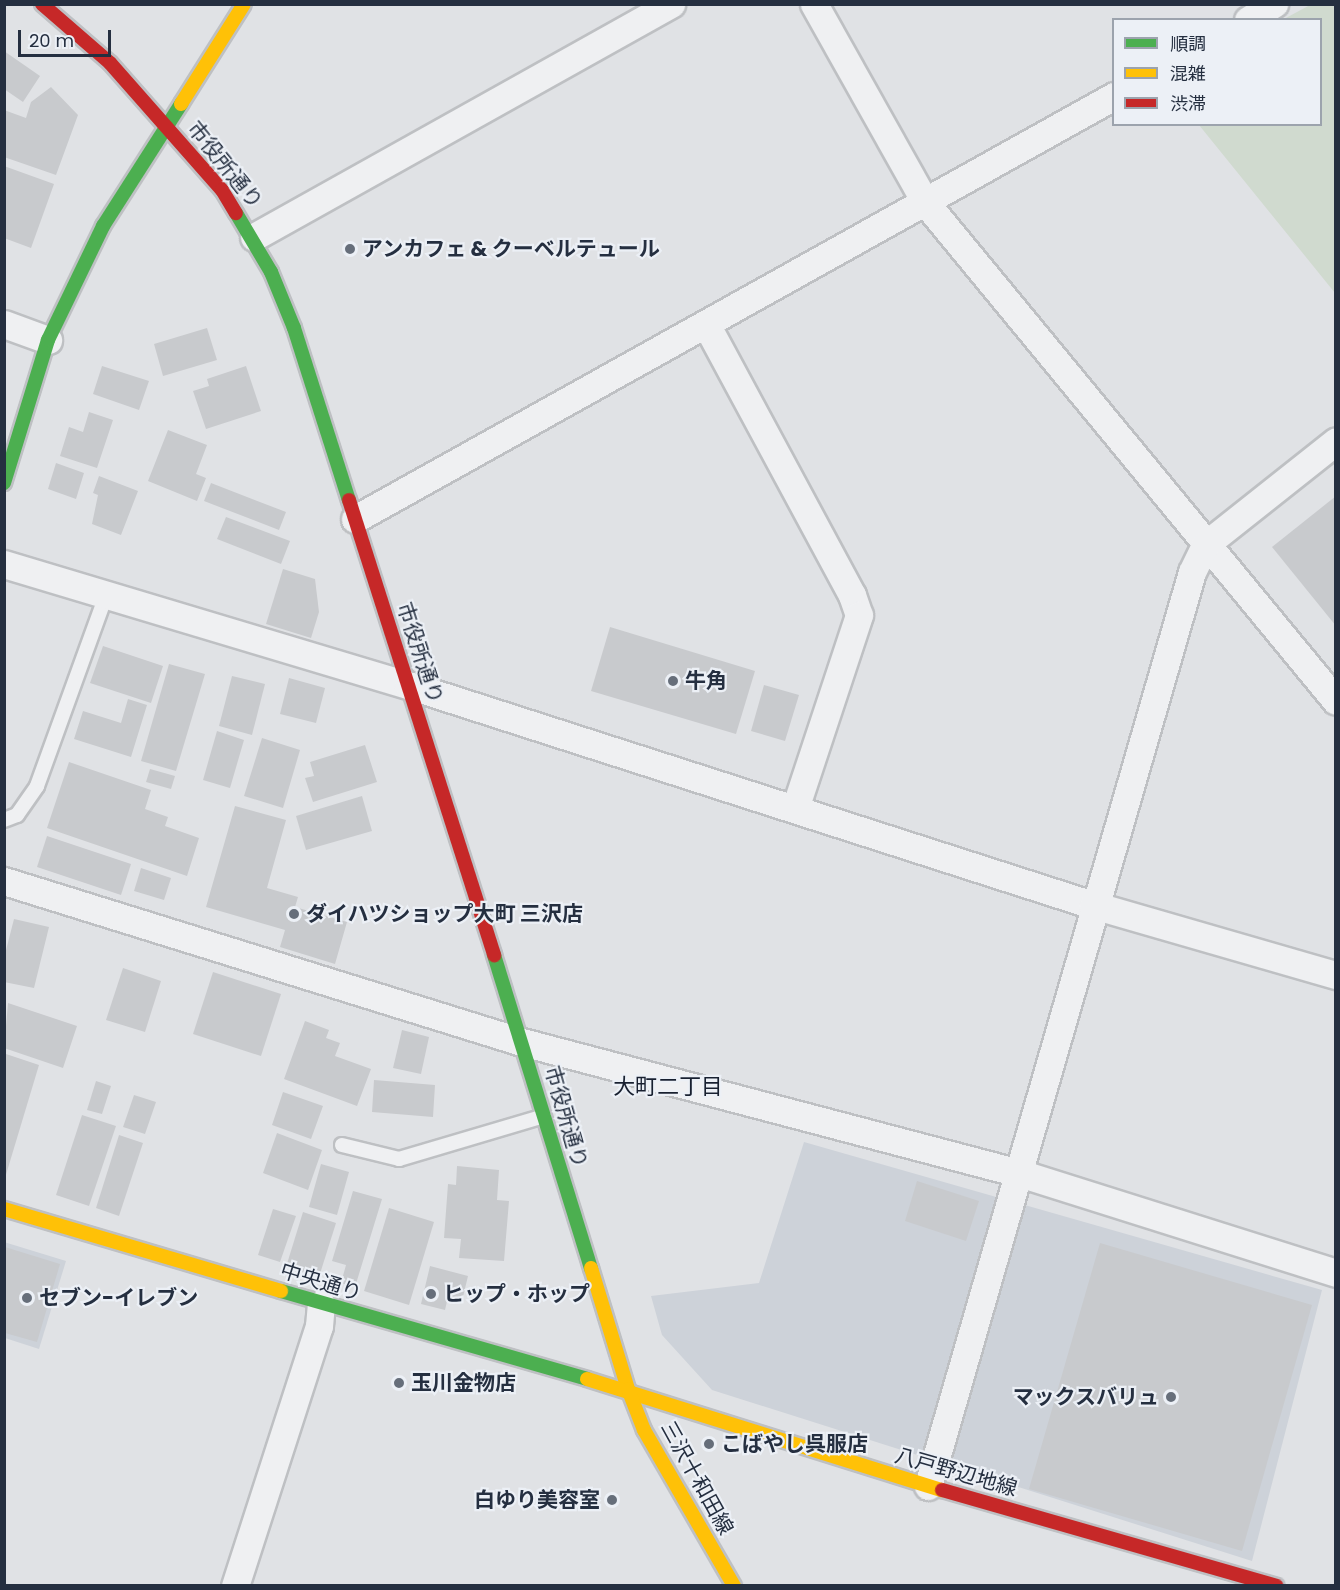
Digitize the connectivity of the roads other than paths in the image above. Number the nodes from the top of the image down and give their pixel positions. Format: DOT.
graph roads {
  1 [pos="42,4"];
  2 [pos="244,4"];
  3 [pos="672,4"];
  4 [pos="814,4"];
  5 [pos="1275,4"];
  6 [pos="1251,18"];
  7 [pos="1112,97"];
  8 [pos="166,126"];
  9 [pos="925,202"];
  10 [pos="254,237"];
  11 [pos="4,324"];
  12 [pos="706,324"];
  13 [pos="48,340"];
  14 [pos="1335,441"];
  15 [pos="4,483"];
  16 [pos="355,519"];
  17 [pos="1205,545"];
  18 [pos="4,564"];
  19 [pos="106,595"];
  20 [pos="408,685"];
  21 [pos="1335,701"];
  22 [pos="795,809"];
  23 [pos="4,820"];
  24 [pos="4,881"];
  25 [pos="1093,905"];
  26 [pos="1335,975"];
  27 [pos="522,1042"];
  28 [pos="544,1116"];
  29 [pos="342,1145"];
  30 [pos="1018,1173"];
  31 [pos="4,1209"];
  32 [pos="1335,1273"];
  33 [pos="321,1304"];
  34 [pos="628,1389"];
  35 [pos="928,1486"];
  36 [pos="235,1586"];
  37 [pos="734,1586"];
  38 [pos="1276,1586"];
  1 -- 8 [label="street, 市役所通り"];
  2 -- 8 [label="street"];
  3 -- 10 [label="street"];
  4 -- 9 [label="street"];
  5 -- 6 [label="street"];
  7 -- 9 [label="street"];
  8 -- 10 [label="street, 市役所通り"];
  8 -- 13 [label="street"];
  9 -- 12 [label="street"];
  9 -- 17 [label="street"];
  10 -- 16 [label="street, 市役所通り"];
  11 -- 13 [label="street"];
  12 -- 16 [label="street"];
  12 -- 22 [label="street"];
  13 -- 15 [label="street"];
  14 -- 17 [label="street"];
  16 -- 20 [label="street, 市役所通り"];
  17 -- 21 [label="street"];
  17 -- 25 [label="street"];
  18 -- 19 [label="street"];
  19 -- 20 [label="street"];
  19 -- 23 [label="lane"];
  20 -- 22 [label="street"];
  20 -- 27 [label="street, 市役所通り"];
  22 -- 25 [label="street"];
  24 -- 27 [label="street"];
  25 -- 26 [label="street"];
  25 -- 30 [label="street"];
  27 -- 28 [label="street, 市役所通り"];
  27 -- 30 [label="street"];
  28 -- 29 [label="lane"];
  28 -- 34 [label="street, 市役所通り"];
  30 -- 32 [label="street"];
  30 -- 35 [label="street"];
  31 -- 33 [label="street, 中央通り"];
  33 -- 34 [label="street, 中央通り"];
  33 -- 36 [label="street"];
  34 -- 35 [label="street, 八戸野辺地線"];
  34 -- 37 [label="street, 三沢十和田線"];
  35 -- 38 [label="street, 八戸野辺地線"];
}
